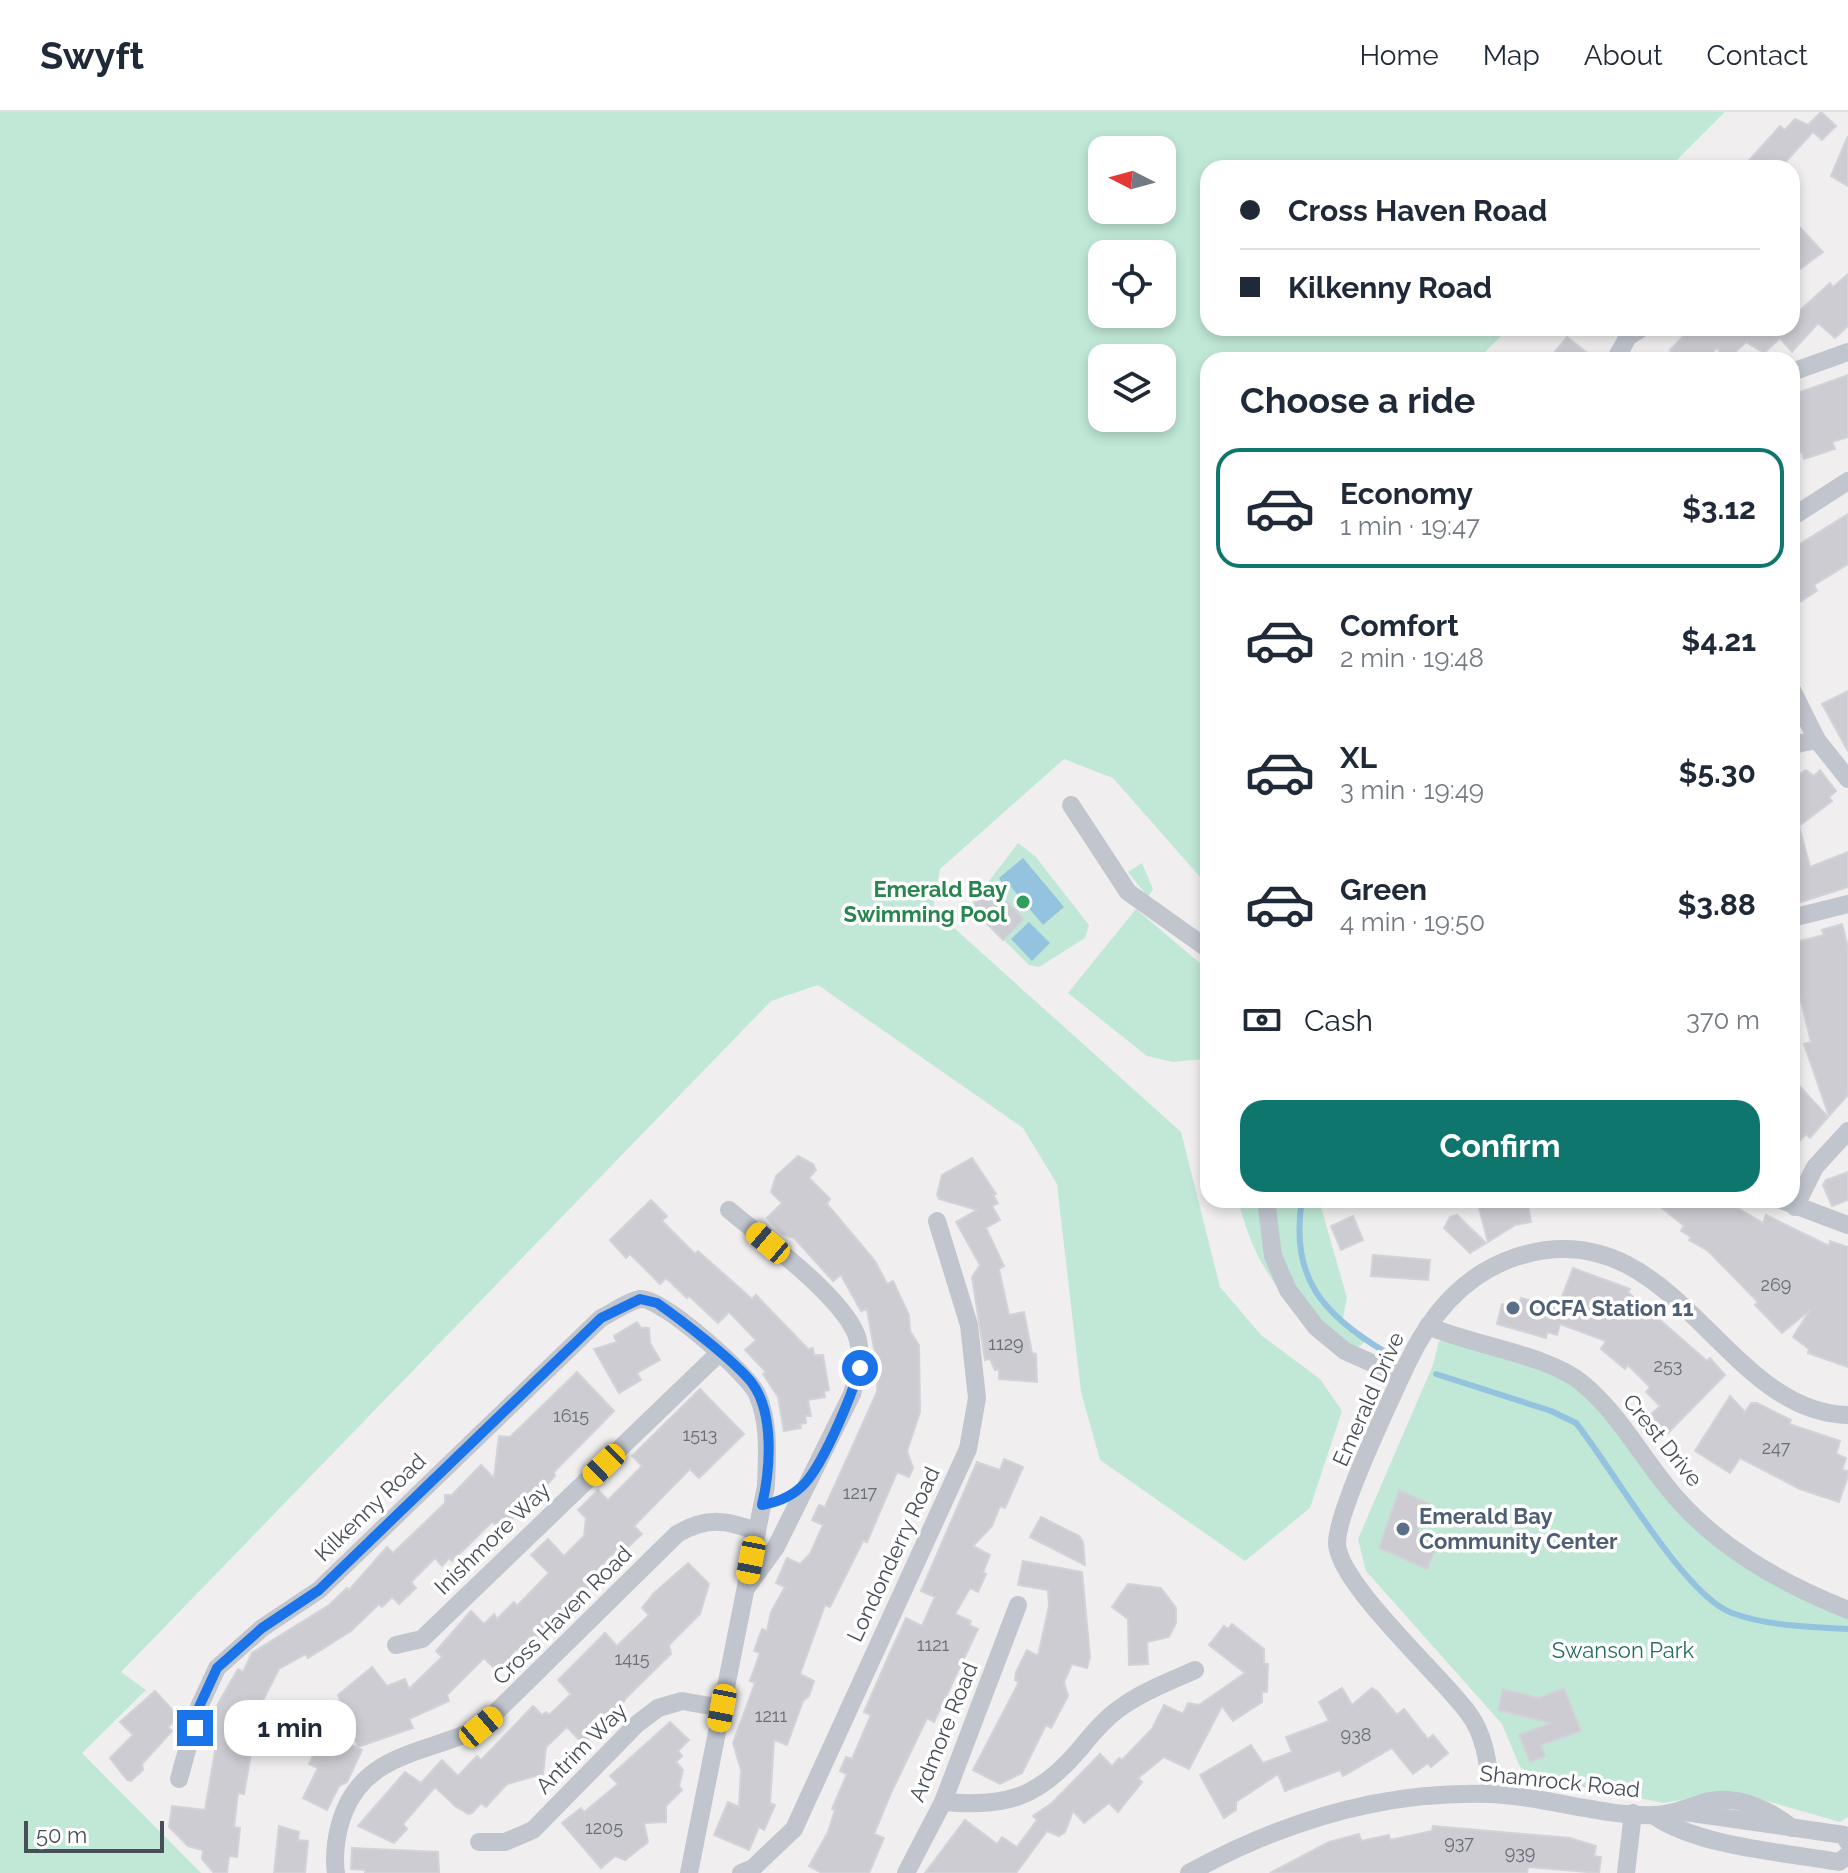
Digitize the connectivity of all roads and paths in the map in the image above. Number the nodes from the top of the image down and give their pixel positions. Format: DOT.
graph roads {
  1 [pos="1848,352"];
  2 [pos="1800,369"];
  3 [pos="1848,481"];
  4 [pos="1800,512"];
  5 [pos="1800,706"];
  6 [pos="1817,740"];
  7 [pos="1800,743"];
  8 [pos="1848,779"];
  9 [pos="1071,805"];
  10 [pos="1848,904"];
  11 [pos="1800,916"];
  12 [pos="1200,943"];
  13 [pos="1848,1131"];
  14 [pos="1800,1187"];
  15 [pos="1800,1207"];
  16 [pos="1267,1208"];
  17 [pos="729,1210"];
  18 [pos="937,1221"];
  19 [pos="1848,1225"];
  20 [pos="1428,1326"];
  21 [pos="718,1354"];
  22 [pos="1401,1376"];
  23 [pos="1848,1415"];
  24 [pos="806,1482"];
  25 [pos="762,1505"];
  26 [pos="757,1532"];
  27 [pos="746,1589"];
  28 [pos="1018,1605"];
  29 [pos="1848,1610"];
  30 [pos="396,1645"];
  31 [pos="1195,1670"];
  32 [pos="722,1708"];
  33 [pos="179,1779"];
  34 [pos="1492,1794"];
  35 [pos="943,1802"];
  36 [pos="1633,1813"];
  37 [pos="1653,1815"];
  38 [pos="1792,1828"];
  39 [pos="479,1842"];
  40 [pos="1848,1842"];
  41 [pos="1787,1853"];
  42 [pos="1848,1855"];
  43 [pos="336,1873"];
  44 [pos="689,1873"];
  45 [pos="741,1873"];
  46 [pos="906,1873"];
  47 [pos="1189,1873"];
  48 [pos="1626,1873"];
  1 -- 2 [label="street"];
  3 -- 4 [label="street"];
  5 -- 6 [label="street"];
  6 -- 7 [label="street"];
  6 -- 8 [label="street"];
  9 -- 12 [label="street"];
  10 -- 11 [label="street"];
  13 -- 14 [label="street"];
  15 -- 19 [label="street"];
  16 -- 22 [label="street"];
  17 -- 24 [label="street"];
  18 -- 45 [label="street, Londonderry Road"];
  20 -- 22 [label="street, Emerald Drive"];
  20 -- 23 [label="street, Emerald Drive"];
  20 -- 29 [label="street, Crest Drive"];
  21 -- 25 [label="street"];
  21 -- 30 [label="street, Inishmore Way"];
  21 -- 33 [label="street, Kilkenny Road"];
  22 -- 34 [label="street, Emerald Drive"];
  24 -- 25 [label="street"];
  24 -- 27 [label="street"];
  25 -- 26 [label="street"];
  26 -- 27 [label="street"];
  26 -- 43 [label="street, Cross Haven Road"];
  27 -- 32 [label="street"];
  28 -- 35 [label="street, Ardmore Road"];
  31 -- 35 [label="street"];
  32 -- 39 [label="street, Antrim Way"];
  32 -- 44 [label="street"];
  34 -- 36 [label="street, Shamrock Road"];
  34 -- 47 [label="street, Shamrock Road"];
  35 -- 46 [label="street, Ardmore Road"];
  36 -- 37 [label="street, Shamrock Road"];
  36 -- 48 [label="street"];
  37 -- 38 [label="street, Shamrock Road"];
  37 -- 41 [label="street, Shamrock Road"];
  38 -- 40 [label="street, Shamrock Road"];
  38 -- 41 [label="street"];
  41 -- 42 [label="street, Shamrock Road"];
}
